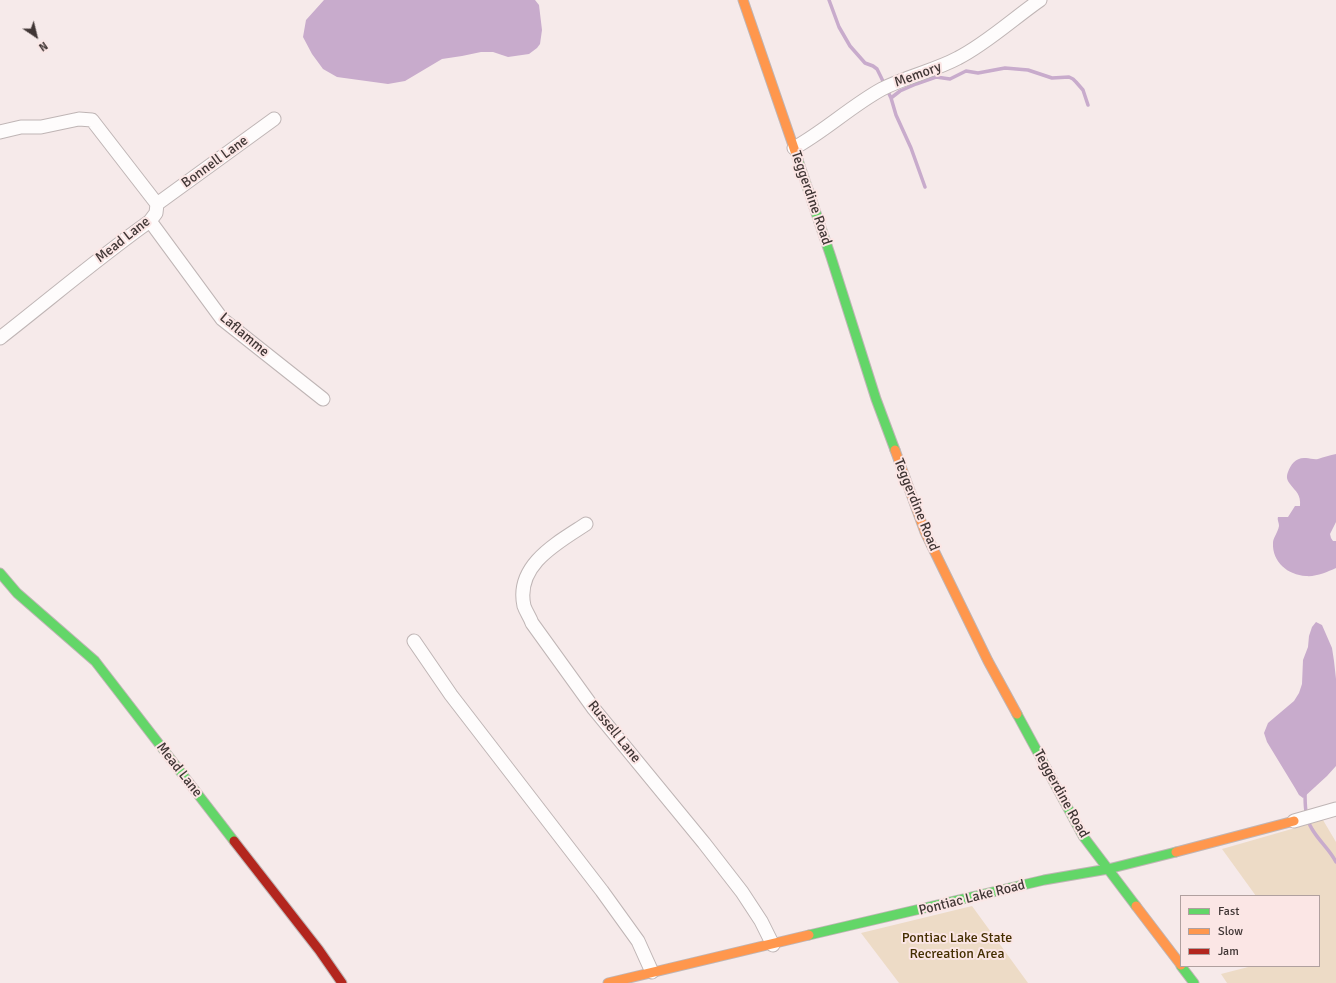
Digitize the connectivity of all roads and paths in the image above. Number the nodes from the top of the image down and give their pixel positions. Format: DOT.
graph roads {
  1 [pos="743,0"];
  2 [pos="1040,0"];
  3 [pos="274,119"];
  4 [pos="0,132"];
  5 [pos="794,148"];
  6 [pos="157,204"];
  7 [pos="150,221"];
  8 [pos="0,338"];
  9 [pos="323,399"];
  10 [pos="586,524"];
  11 [pos="0,573"];
  12 [pos="414,641"];
  13 [pos="1336,809"];
  14 [pos="1294,822"];
  15 [pos="1108,869"];
  16 [pos="773,945"];
  17 [pos="1180,965"];
  18 [pos="1182,967"];
  19 [pos="652,972"];
  20 [pos="342,983"];
  21 [pos="608,983"];
  22 [pos="1194,983"];
  1 -- 5 [label="street, Teggerdine Road"];
  2 -- 5 [label="street, Memory"];
  3 -- 6 [label="street, Bonnell Lane"];
  4 -- 6 [label="street, Mead Lane"];
  5 -- 15 [label="street, Teggerdine Road"];
  6 -- 7 [label="street, Mead Lane"];
  7 -- 8 [label="street, Mead Lane"];
  7 -- 9 [label="street, Laflamme"];
  10 -- 16 [label="street, Russell Lane"];
  11 -- 20 [label="street, Mead Lane"];
  12 -- 19 [label="street"];
  13 -- 14 [label="street, Pontiac Lake Road"];
  14 -- 15 [label="street, Pontiac Lake Road"];
  15 -- 16 [label="street, Pontiac Lake Road"];
  15 -- 17 [label="street, Teggerdine Road"];
  16 -- 19 [label="street, Pontiac Lake Road"];
  18 -- 22 [label="street, Teggerdine Road"];
  19 -- 21 [label="street, Pontiac Lake Road"];
}
